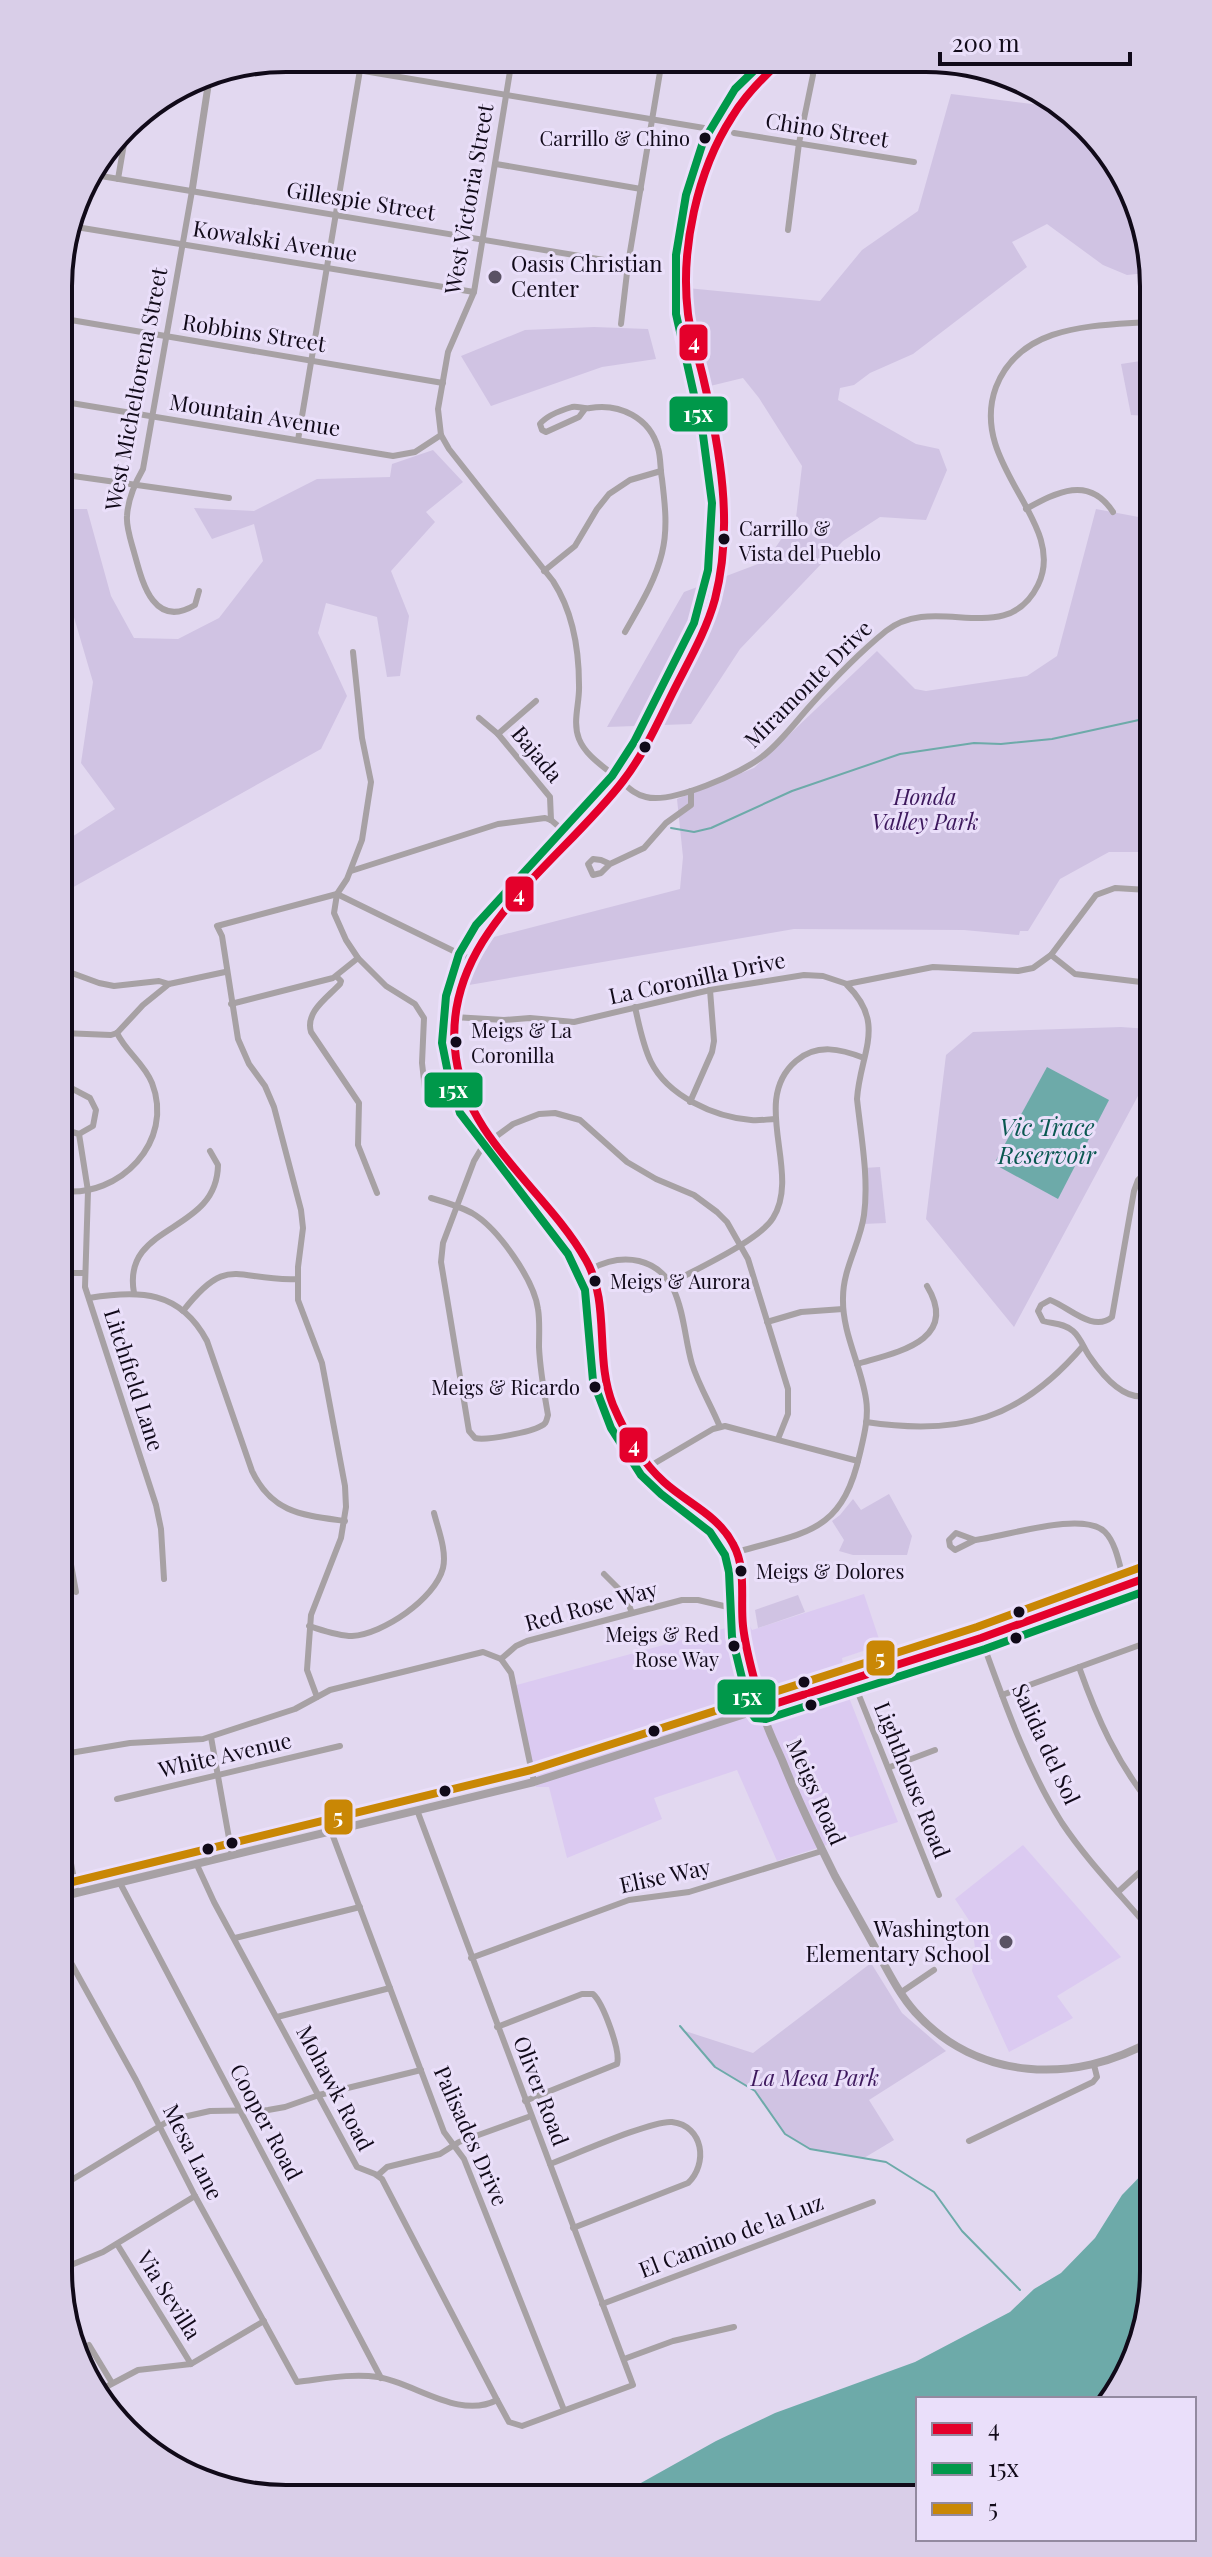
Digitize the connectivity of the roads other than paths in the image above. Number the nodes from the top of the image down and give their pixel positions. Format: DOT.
graph roads {
  1 [pos="360,72"];
  2 [pos="372,72"];
  3 [pos="510,72"];
  4 [pos="660,72"];
  5 [pos="769,72"];
  6 [pos="813,72"];
  7 [pos="208,86"];
  8 [pos="506,94"];
  9 [pos="652,119"];
  10 [pos="722,131"];
  11 [pos="734,133"];
  12 [pos="799,143"];
  13 [pos="123,148"];
  14 [pos="914,162"];
  15 [pos="496,164"];
  16 [pos="103,176"];
  17 [pos="118,179"];
  18 [pos="641,189"];
  19 [pos="192,191"];
  20 [pos="338,215"];
  21 [pos="80,228"];
  22 [pos="788,230"];
  23 [pos="482,240"];
  24 [pos="183,244"];
  25 [pos="628,264"];
  26 [pos="329,268"];
  27 [pos="474,292"];
  28 [pos="72,320"];
  29 [pos="1140,323"];
  30 [pos="621,324"];
  31 [pos="165,336"];
  32 [pos="310,360"];
  33 [pos="443,383"];
  34 [pos="72,403"];
  35 [pos="585,409"];
  36 [pos="152,416"];
  37 [pos="441,435"];
  38 [pos="298,440"];
  39 [pos="661,471"];
  40 [pos="72,476"];
  41 [pos="135,484"];
  42 [pos="229,498"];
  43 [pos="1026,509"];
  44 [pos="1113,512"];
  45 [pos="544,571"];
  46 [pos="199,591"];
  47 [pos="625,632"];
  48 [pos="353,652"];
  49 [pos="536,701"];
  50 [pos="479,718"];
  51 [pos="498,734"];
  52 [pos="622,783"];
  53 [pos="691,791"];
  54 [pos="551,820"];
  55 [pos="572,838"];
  56 [pos="610,864"];
  57 [pos="350,871"];
  58 [pos="1140,890"];
  59 [pos="337,894"];
  60 [pos="1051,955"];
  61 [pos="358,958"];
  62 [pos="470,959"];
  63 [pos="225,972"];
  64 [pos="72,973"];
  65 [pos="337,977"];
  66 [pos="1140,982"];
  67 [pos="169,984"];
  68 [pos="847,984"];
  69 [pos="710,990"];
  70 [pos="231,1004"];
  71 [pos="635,1007"];
  72 [pos="454,1017"];
  73 [pos="72,1033"];
  74 [pos="117,1033"];
  75 [pos="864,1058"];
  76 [pos="72,1089"];
  77 [pos="425,1089"];
  78 [pos="690,1102"];
  79 [pos="776,1119"];
  80 [pos="72,1132"];
  81 [pos="79,1134"];
  82 [pos="493,1138"];
  83 [pos="210,1151"];
  84 [pos="1140,1178"];
  85 [pos="72,1191"];
  86 [pos="88,1191"];
  87 [pos="377,1193"];
  88 [pos="431,1198"];
  89 [pos="457,1206"];
  90 [pos="740,1244"];
  91 [pos="591,1269"];
  92 [pos="72,1273"];
  93 [pos="85,1273"];
  94 [pos="298,1279"];
  95 [pos="671,1283"];
  96 [pos="927,1286"];
  97 [pos="134,1293"];
  98 [pos="89,1298"];
  99 [pos="843,1309"];
  100 [pos="183,1311"];
  101 [pos="767,1322"];
  102 [pos="1083,1346"];
  103 [pos="857,1364"];
  104 [pos="1140,1397"];
  105 [pos="866,1422"];
  106 [pos="720,1427"];
  107 [pos="778,1439"];
  108 [pos="858,1461"];
  109 [pos="650,1466"];
  110 [pos="434,1513"];
  111 [pos="345,1521"];
  112 [pos="975,1540"];
  113 [pos="737,1552"];
  114 [pos="72,1572"];
  115 [pos="604,1574"];
  116 [pos="164,1579"];
  117 [pos="1140,1580"];
  118 [pos="1125,1585"];
  119 [pos="76,1592"];
  120 [pos="741,1610"];
  121 [pos="632,1613"];
  122 [pos="309,1626"];
  123 [pos="981,1638"];
  124 [pos="1140,1645"];
  125 [pos="501,1659"];
  126 [pos="1079,1667"];
  127 [pos="852,1678"];
  128 [pos="1002,1695"];
  129 [pos="317,1697"];
  130 [pos="762,1708"];
  131 [pos="211,1737"];
  132 [pos="340,1746"];
  133 [pos="935,1750"];
  134 [pos="72,1753"];
  135 [pos="890,1767"];
  136 [pos="218,1774"];
  137 [pos="534,1782"];
  138 [pos="1140,1789"];
  139 [pos="117,1799"];
  140 [pos="417,1810"];
  141 [pos="331,1831"];
  142 [pos="822,1851"];
  143 [pos="232,1855"];
  144 [pos="197,1865"];
  145 [pos="72,1872"];
  146 [pos="1140,1872"];
  147 [pos="120,1883"];
  148 [pos="1118,1892"];
  149 [pos="76,1893"];
  150 [pos="72,1894"];
  151 [pos="939,1895"];
  152 [pos="360,1907"];
  153 [pos="1140,1918"];
  154 [pos="235,1938"];
  155 [pos="471,1958"];
  156 [pos="934,1970"];
  157 [pos="72,1973"];
  158 [pos="390,1988"];
  159 [pos="900,1993"];
  160 [pos="277,2017"];
  161 [pos="497,2027"];
  162 [pos="1140,2047"];
  163 [pos="1094,2065"];
  164 [pos="421,2070"];
  165 [pos="319,2095"];
  166 [pos="525,2101"];
  167 [pos="238,2109"];
  168 [pos="531,2116"];
  169 [pos="158,2127"];
  170 [pos="969,2141"];
  171 [pos="454,2146"];
  172 [pos="550,2164"];
  173 [pos="378,2175"];
  174 [pos="72,2180"];
  175 [pos="195,2196"];
  176 [pos="873,2202"];
  177 [pos="573,2228"];
  178 [pos="117,2244"];
  179 [pos="72,2264"];
  180 [pos="602,2304"];
  181 [pos="264,2321"];
  182 [pos="734,2327"];
  183 [pos="89,2345"];
  184 [pos="624,2359"];
  185 [pos="191,2364"];
  186 [pos="381,2378"];
  187 [pos="112,2383"];
  188 [pos="106,2386"];
  189 [pos="497,2400"];
  190 [pos="564,2410"];
  1 -- 20 [label="street"];
  2 -- 8 [label="street"];
  3 -- 8 [label="street, West Victoria Street"];
  4 -- 9 [label="street"];
  5 -- 10 [label="main road, Meigs Road"];
  6 -- 12 [label="street"];
  7 -- 19 [label="street, West Micheltorena Street"];
  8 -- 9 [label="street"];
  8 -- 15 [label="street, West Victoria Street"];
  9 -- 10 [label="street"];
  9 -- 18 [label="street"];
  10 -- 52 [label="main road, Meigs Road"];
  11 -- 12 [label="street, Chino Street"];
  12 -- 14 [label="street, Chino Street"];
  12 -- 22 [label="street"];
  13 -- 17 [label="street"];
  15 -- 18 [label="street"];
  15 -- 23 [label="street, West Victoria Street"];
  16 -- 17 [label="street, Gillespie Street"];
  17 -- 19 [label="street, Gillespie Street"];
  18 -- 25 [label="street"];
  19 -- 20 [label="street, Gillespie Street"];
  19 -- 24 [label="street, West Micheltorena Street"];
  20 -- 23 [label="street, Gillespie Street"];
  20 -- 26 [label="street"];
  21 -- 24 [label="street, Kowalski Avenue"];
  23 -- 25 [label="street, Gillespie Street"];
  23 -- 27 [label="street, West Victoria Street"];
  24 -- 26 [label="street, Kowalski Avenue"];
  24 -- 31 [label="street, West Micheltorena Street"];
  25 -- 30 [label="street"];
  26 -- 27 [label="street, Kowalski Avenue"];
  26 -- 32 [label="street"];
  27 -- 33 [label="street, West Victoria Street"];
  28 -- 31 [label="street, Robbins Street"];
  29 -- 43 [label="street, Miramonte Drive"];
  31 -- 32 [label="street, Robbins Street"];
  31 -- 36 [label="street, West Micheltorena Street"];
  32 -- 33 [label="street, Robbins Street"];
  32 -- 38 [label="street"];
  33 -- 37 [label="street, West Victoria Street"];
  34 -- 36 [label="street, Mountain Avenue"];
  35 -- 35 [label="street"];
  35 -- 39 [label="street"];
  36 -- 38 [label="street, Mountain Avenue"];
  36 -- 41 [label="street, West Micheltorena Street"];
  37 -- 38 [label="street, Mountain Avenue"];
  37 -- 45 [label="street, Miramonte Drive"];
  39 -- 45 [label="street"];
  39 -- 47 [label="street"];
  40 -- 41 [label="street"];
  41 -- 42 [label="street"];
  41 -- 46 [label="street, West Micheltorena Street"];
  43 -- 44 [label="street"];
  43 -- 53 [label="street, Miramonte Drive"];
  45 -- 52 [label="street, Miramonte Drive"];
  48 -- 57 [label="street"];
  49 -- 51 [label="street"];
  50 -- 51 [label="street, Bajada"];
  51 -- 54 [label="street, Bajada"];
  52 -- 53 [label="street, Miramonte Drive"];
  52 -- 55 [label="main road, Meigs Road"];
  53 -- 56 [label="street"];
  54 -- 55 [label="street"];
  54 -- 57 [label="street"];
  55 -- 62 [label="main road, Meigs Road"];
  57 -- 59 [label="street"];
  58 -- 60 [label="street, La Coronilla Drive"];
  59 -- 61 [label="street"];
  59 -- 62 [label="street"];
  59 -- 63 [label="street"];
  60 -- 66 [label="street"];
  60 -- 68 [label="street, La Coronilla Drive"];
  61 -- 65 [label="street"];
  61 -- 77 [label="street"];
  62 -- 72 [label="main road, Meigs Road"];
  63 -- 67 [label="street"];
  63 -- 70 [label="street"];
  64 -- 67 [label="street"];
  65 -- 70 [label="street"];
  65 -- 87 [label="street"];
  67 -- 74 [label="street"];
  68 -- 69 [label="street, La Coronilla Drive"];
  68 -- 75 [label="street"];
  69 -- 71 [label="street, La Coronilla Drive"];
  69 -- 78 [label="street"];
  70 -- 94 [label="street"];
  71 -- 72 [label="street, La Coronilla Drive"];
  71 -- 78 [label="street"];
  72 -- 82 [label="main road, Meigs Road"];
  73 -- 74 [label="street"];
  74 -- 86 [label="street"];
  75 -- 79 [label="street"];
  75 -- 99 [label="street"];
  76 -- 81 [label="street"];
  78 -- 79 [label="street"];
  79 -- 90 [label="street"];
  80 -- 81 [label="street"];
  81 -- 86 [label="street, Litchfield Lane"];
  82 -- 89 [label="street"];
  82 -- 90 [label="street"];
  82 -- 91 [label="main road, Meigs Road"];
  83 -- 97 [label="street"];
  84 -- 102 [label="street"];
  85 -- 86 [label="street"];
  86 -- 93 [label="street, Litchfield Lane"];
  88 -- 89 [label="street"];
  89 -- 89 [label="street"];
  90 -- 95 [label="street"];
  90 -- 101 [label="street"];
  91 -- 95 [label="street"];
  91 -- 109 [label="main road, Meigs Road"];
  92 -- 93 [label="street"];
  93 -- 98 [label="street, Litchfield Lane"];
  94 -- 100 [label="street"];
  94 -- 111 [label="street"];
  95 -- 106 [label="street"];
  96 -- 103 [label="street"];
  97 -- 98 [label="street"];
  97 -- 100 [label="street"];
  98 -- 116 [label="street, Litchfield Lane"];
  99 -- 101 [label="street"];
  99 -- 103 [label="street"];
  100 -- 111 [label="street"];
  101 -- 107 [label="street"];
  102 -- 104 [label="street"];
  102 -- 105 [label="street"];
  103 -- 105 [label="street"];
  105 -- 108 [label="street"];
  106 -- 107 [label="street"];
  106 -- 109 [label="street"];
  107 -- 108 [label="street"];
  108 -- 113 [label="street"];
  109 -- 113 [label="main road, Meigs Road"];
  110 -- 122 [label="street"];
  111 -- 122 [label="street"];
  112 -- 118 [label="street"];
  113 -- 120 [label="main road, Meigs Road"];
  114 -- 119 [label="street"];
  115 -- 121 [label="street"];
  117 -- 118 [label="main road"];
  118 -- 123 [label="main road"];
  120 -- 121 [label="street, Red Rose Way"];
  120 -- 130 [label="main road, Meigs Road"];
  121 -- 125 [label="street, Red Rose Way"];
  122 -- 129 [label="street"];
  123 -- 127 [label="main road"];
  123 -- 128 [label="street, Salida del Sol"];
  124 -- 126 [label="street"];
  125 -- 129 [label="street"];
  125 -- 137 [label="street"];
  126 -- 128 [label="street"];
  126 -- 138 [label="street"];
  127 -- 130 [label="main road"];
  127 -- 135 [label="street, Lighthouse Road"];
  128 -- 148 [label="street, Salida del Sol"];
  129 -- 131 [label="street"];
  130 -- 137 [label="main road"];
  130 -- 142 [label="main road, Meigs Road"];
  131 -- 134 [label="street"];
  131 -- 136 [label="street"];
  132 -- 136 [label="street, White Avenue"];
  133 -- 135 [label="street"];
  135 -- 151 [label="street, Lighthouse Road"];
  136 -- 139 [label="street, White Avenue"];
  136 -- 143 [label="street"];
  137 -- 140 [label="main road"];
  140 -- 141 [label="main road"];
  140 -- 155 [label="street, Oliver Road"];
  141 -- 143 [label="main road"];
  141 -- 152 [label="street, Palisades Drive"];
  142 -- 155 [label="street, Elise Way"];
  142 -- 159 [label="main road, Meigs Road"];
  143 -- 144 [label="main road"];
  144 -- 147 [label="main road"];
  144 -- 154 [label="street, Mohawk Road"];
  145 -- 149 [label="street"];
  146 -- 148 [label="street"];
  147 -- 149 [label="main road"];
  147 -- 167 [label="street, Cooper Road"];
  148 -- 153 [label="street, Salida del Sol"];
  149 -- 150 [label="main road"];
  152 -- 154 [label="street"];
  152 -- 158 [label="street, Palisades Drive"];
  154 -- 160 [label="street, Mohawk Road"];
  155 -- 161 [label="street, Oliver Road"];
  156 -- 159 [label="street"];
  157 -- 169 [label="street, Mesa Lane"];
  158 -- 160 [label="street"];
  158 -- 164 [label="street, Palisades Drive"];
  159 -- 163 [label="main road, Meigs Road"];
  160 -- 165 [label="street, Mohawk Road"];
  161 -- 166 [label="street, Oliver Road"];
  161 -- 166 [label="street"];
  162 -- 163 [label="main road, Meigs Road"];
  163 -- 170 [label="street"];
  164 -- 165 [label="street"];
  164 -- 171 [label="street, Palisades Drive"];
  165 -- 167 [label="street"];
  165 -- 173 [label="street, Mohawk Road"];
  166 -- 168 [label="street, Oliver Road"];
  167 -- 169 [label="street"];
  167 -- 186 [label="street, Cooper Road"];
  168 -- 171 [label="street"];
  168 -- 172 [label="street, Oliver Road"];
  169 -- 174 [label="street"];
  169 -- 175 [label="street, Mesa Lane"];
  171 -- 173 [label="street"];
  171 -- 190 [label="street, Palisades Drive"];
  172 -- 177 [label="street, Oliver Road"];
  172 -- 177 [label="street"];
  173 -- 189 [label="street, Mohawk Road"];
  175 -- 178 [label="street"];
  175 -- 181 [label="street, Mesa Lane"];
  176 -- 180 [label="street, El Camino de la Luz"];
  177 -- 180 [label="street, Oliver Road"];
  178 -- 179 [label="street"];
  178 -- 185 [label="street, Via Sevilla"];
  180 -- 184 [label="street, Oliver Road"];
  181 -- 185 [label="street"];
  181 -- 186 [label="street, Mesa Lane"];
  182 -- 184 [label="street"];
  183 -- 187 [label="street"];
  184 -- 190 [label="street, Oliver Road"];
  185 -- 187 [label="street"];
  186 -- 189 [label="street"];
  187 -- 188 [label="street"];
  189 -- 190 [label="street, Mohawk Road"];
}
